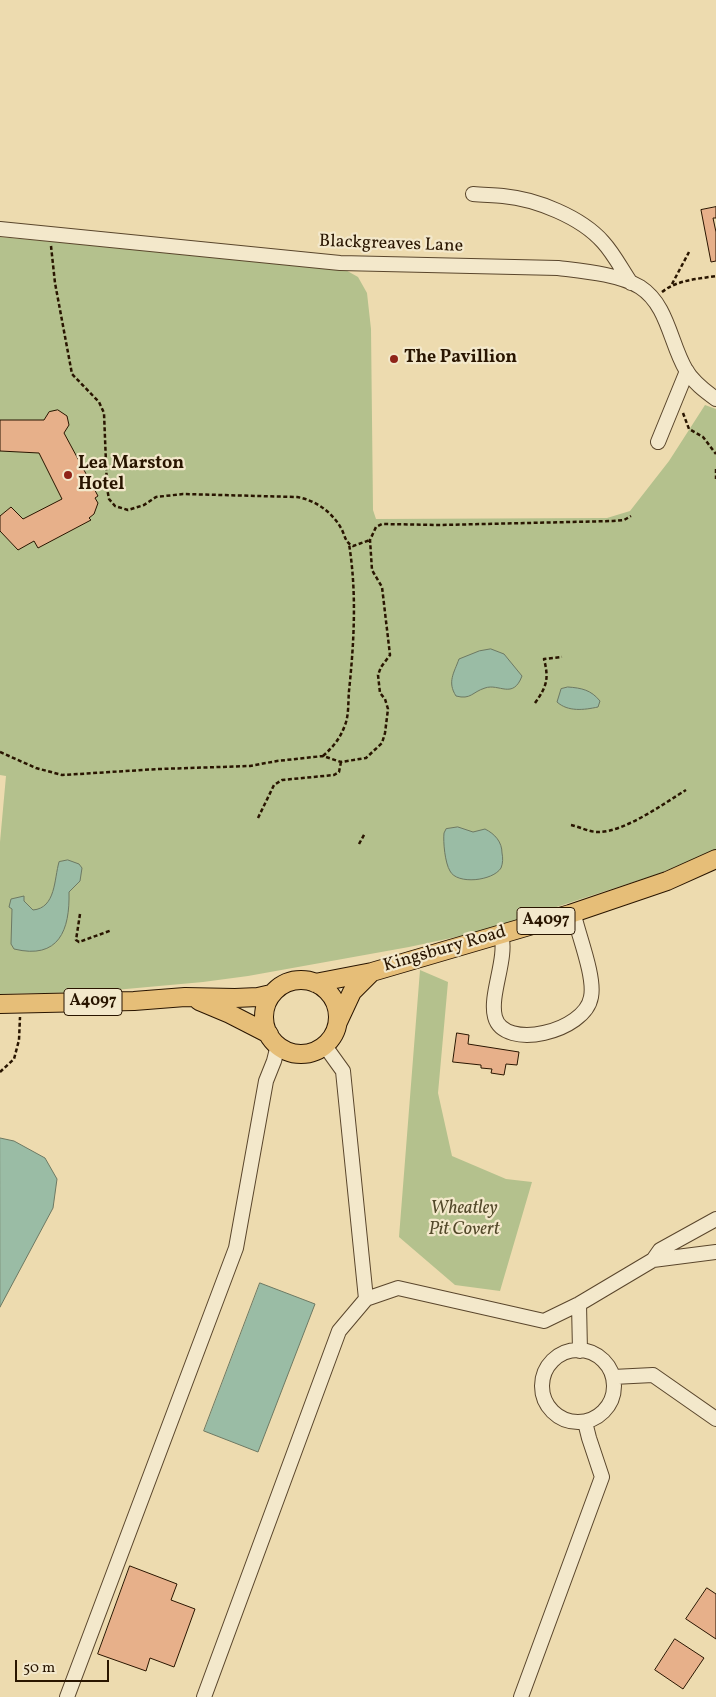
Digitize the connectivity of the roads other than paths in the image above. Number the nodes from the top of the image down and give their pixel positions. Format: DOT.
graph roads {
  1 [pos="472,194"];
  2 [pos="0,229"];
  3 [pos="631,283"];
  4 [pos="686,371"];
  5 [pos="716,399"];
  6 [pos="658,442"];
  7 [pos="716,859"];
  8 [pos="570,914"];
  9 [pos="501,934"];
  10 [pos="372,972"];
  11 [pos="315,983"];
  12 [pos="271,994"];
  13 [pos="185,997"];
  14 [pos="0,1004"];
  15 [pos="338,1022"];
  16 [pos="273,1040"];
  17 [pos="325,1046"];
  18 [pos="716,1219"];
  19 [pos="716,1252"];
  20 [pos="653,1260"];
  21 [pos="366,1299"];
  22 [pos="579,1304"];
  23 [pos="580,1351"];
  24 [pos="613,1377"];
  25 [pos="716,1419"];
  26 [pos="585,1422"];
  27 [pos="68,1697"];
  28 [pos="204,1697"];
  29 [pos="521,1697"];
  1 -- 3 [label="street"];
  2 -- 3 [label="street, Blackgreaves Lane"];
  3 -- 4 [label="street, Blackgreaves Lane"];
  4 -- 5 [label="street, Blackgreaves Lane"];
  4 -- 6 [label="street"];
  7 -- 8 [label="main road, Kingsbury Road / A4097"];
  8 -- 9 [label="main road, Kingsbury Road / A4097"];
  8 -- 9 [label="street"];
  9 -- 10 [label="main road, Kingsbury Road / A4097"];
  10 -- 11 [label="main road, Kingsbury Road / A4097"];
  10 -- 15 [label="main road, Kingsbury Road / A4097"];
  11 -- 12 [label="main road, Kingsbury Road / A4097"];
  11 -- 15 [label="main road"];
  12 -- 13 [label="main road, Kingsbury Road / A4097"];
  12 -- 16 [label="main road"];
  13 -- 14 [label="main road, Kingsbury Road / A4097"];
  13 -- 16 [label="main road, Kingsbury Road / A4097"];
  15 -- 17 [label="main road, Kingsbury Road / A4097"];
  16 -- 17 [label="main road, Kingsbury Road / A4097"];
  16 -- 27 [label="street"];
  17 -- 21 [label="street"];
  18 -- 20 [label="street"];
  19 -- 20 [label="street"];
  20 -- 22 [label="street"];
  21 -- 22 [label="street"];
  21 -- 28 [label="street"];
  22 -- 23 [label="street"];
  23 -- 24 [label="street"];
  23 -- 26 [label="street"];
  24 -- 25 [label="street"];
  24 -- 26 [label="street"];
  26 -- 29 [label="street"];
}
